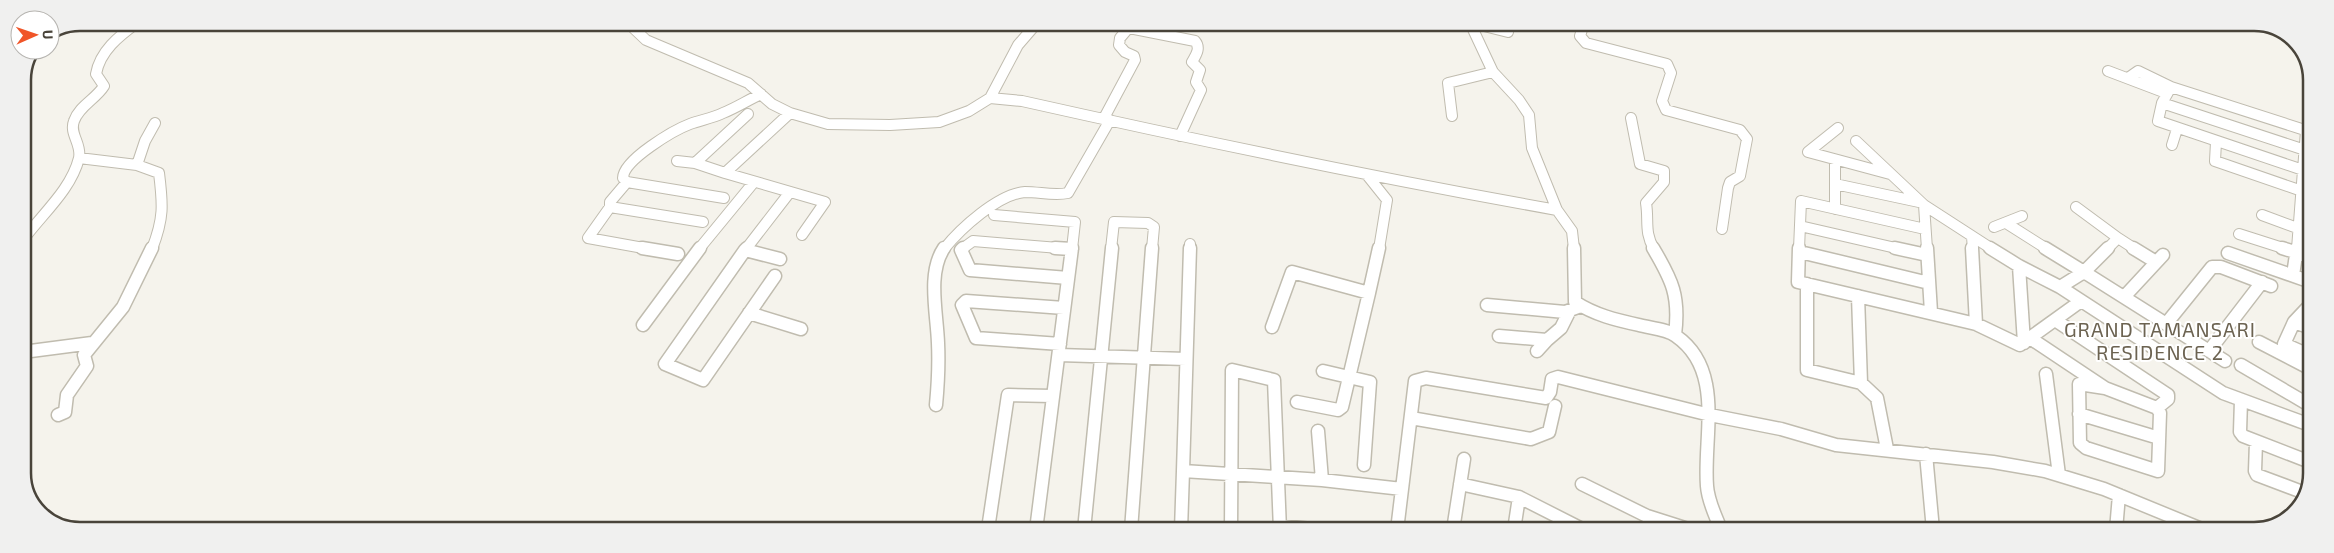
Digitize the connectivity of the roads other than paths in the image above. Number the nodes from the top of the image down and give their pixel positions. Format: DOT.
graph roads {
  1 [pos="127,31"];
  2 [pos="636,31"];
  3 [pos="1030,31"];
  4 [pos="1126,31"];
  5 [pos="1153,31"];
  6 [pos="1475,31"];
  7 [pos="1504,31"];
  8 [pos="1582,31"];
  9 [pos="1508,32"];
  10 [pos="2108,70"];
  11 [pos="1493,72"];
  12 [pos="2168,90"];
  13 [pos="762,94"];
  14 [pos="990,98"];
  15 [pos="2162,104"];
  16 [pos="790,113"];
  17 [pos="748,114"];
  18 [pos="1452,116"];
  19 [pos="1631,118"];
  20 [pos="1107,119"];
  21 [pos="156,123"];
  22 [pos="1838,128"];
  23 [pos="2177,129"];
  24 [pos="2303,129"];
  25 [pos="1180,136"];
  26 [pos="1856,141"];
  27 [pos="2216,142"];
  28 [pos="2172,145"];
  29 [pos="1866,147"];
  30 [pos="2303,147"];
  31 [pos="79,158"];
  32 [pos="1835,160"];
  33 [pos="677,161"];
  34 [pos="695,162"];
  35 [pos="1848,163"];
  36 [pos="137,165"];
  37 [pos="2303,167"];
  38 [pos="725,173"];
  39 [pos="1890,174"];
  40 [pos="1367,175"];
  41 [pos="627,182"];
  42 [pos="754,182"];
  43 [pos="1835,184"];
  44 [pos="2303,188"];
  45 [pos="790,192"];
  46 [pos="724,198"];
  47 [pos="1922,204"];
  48 [pos="610,206"];
  49 [pos="2076,208"];
  50 [pos="1835,209"];
  51 [pos="1558,210"];
  52 [pos="994,214"];
  53 [pos="2022,216"];
  54 [pos="2262,216"];
  55 [pos="2303,216"];
  56 [pos="703,222"];
  57 [pos="2006,223"];
  58 [pos="1800,226"];
  59 [pos="1994,228"];
  60 [pos="2298,228"];
  61 [pos="1722,229"];
  62 [pos="1925,229"];
  63 [pos="31,230"];
  64 [pos="2303,230"];
  65 [pos="2239,234"];
  66 [pos="802,235"];
  67 [pos="1972,237"];
  68 [pos="2118,238"];
  69 [pos="1190,244"];
  70 [pos="1072,249"];
  71 [pos="745,250"];
  72 [pos="1800,252"];
  73 [pos="2297,252"];
  74 [pos="678,254"];
  75 [pos="2228,254"];
  76 [pos="2303,254"];
  77 [pos="1926,255"];
  78 [pos="780,260"];
  79 [pos="2019,266"];
  80 [pos="2084,272"];
  81 [pos="775,276"];
  82 [pos="2292,276"];
  83 [pos="1068,278"];
  84 [pos="2303,279"];
  85 [pos="1928,283"];
  86 [pos="1807,284"];
  87 [pos="2060,287"];
  88 [pos="1369,293"];
  89 [pos="1858,296"];
  90 [pos="2124,297"];
  91 [pos="2081,301"];
  92 [pos="1487,305"];
  93 [pos="1581,306"];
  94 [pos="1064,308"];
  95 [pos="1569,312"];
  96 [pos="1930,312"];
  97 [pos="2303,312"];
  98 [pos="749,313"];
  99 [pos="2055,320"];
  100 [pos="2294,322"];
  101 [pos="1976,324"];
  102 [pos="2166,324"];
  103 [pos="643,325"];
  104 [pos="2303,325"];
  105 [pos="1272,327"];
  106 [pos="801,329"];
  107 [pos="1675,335"];
  108 [pos="1499,336"];
  109 [pos="1548,340"];
  110 [pos="2027,340"];
  111 [pos="2259,342"];
  112 [pos="92,343"];
  113 [pos="1059,350"];
  114 [pos="31,351"];
  115 [pos="1536,351"];
  116 [pos="2209,351"];
  117 [pos="2303,352"];
  118 [pos="1100,356"];
  119 [pos="1143,358"];
  120 [pos="1186,359"];
  121 [pos="2225,361"];
  122 [pos="2240,365"];
  123 [pos="2303,365"];
  124 [pos="1323,371"];
  125 [pos="2046,374"];
  126 [pos="1348,376"];
  127 [pos="1861,383"];
  128 [pos="2105,388"];
  129 [pos="1052,396"];
  130 [pos="2241,400"];
  131 [pos="1297,402"];
  132 [pos="2303,402"];
  133 [pos="936,405"];
  134 [pos="1555,406"];
  135 [pos="2157,408"];
  136 [pos="2080,414"];
  137 [pos="58,415"];
  138 [pos="1710,415"];
  139 [pos="1411,418"];
  140 [pos="2303,422"];
  141 [pos="1318,431"];
  142 [pos="2159,438"];
  143 [pos="2256,442"];
  144 [pos="1887,449"];
  145 [pos="1926,454"];
  146 [pos="1464,459"];
  147 [pos="2303,459"];
  148 [pos="1364,465"];
  149 [pos="1183,471"];
  150 [pos="1232,474"];
  151 [pos="2059,475"];
  152 [pos="1278,478"];
  153 [pos="1322,480"];
  154 [pos="1460,484"];
  155 [pos="1582,484"];
  156 [pos="1402,489"];
  157 [pos="2299,491"];
  158 [pos="2119,495"];
  159 [pos="1519,497"];
  160 [pos="989,522"];
  161 [pos="1036,522"];
  162 [pos="1085,522"];
  163 [pos="1132,522"];
  164 [pos="1181,522"];
  165 [pos="1231,522"];
  166 [pos="1280,522"];
  167 [pos="1398,522"];
  168 [pos="1454,522"];
  169 [pos="1515,522"];
  170 [pos="1568,522"];
  171 [pos="1666,522"];
  172 [pos="1719,522"];
  173 [pos="1932,522"];
  174 [pos="2117,522"];
  175 [pos="2185,522"];
  1 -- 31 [label="street"];
  2 -- 13 [label="street"];
  3 -- 14 [label="street"];
  4 -- 20 [label="street"];
  5 -- 25 [label="street"];
  6 -- 11 [label="street"];
  7 -- 9 [label="street"];
  8 -- 61 [label="street"];
  10 -- 12 [label="street"];
  11 -- 18 [label="street"];
  11 -- 51 [label="street"];
  12 -- 15 [label="street"];
  12 -- 24 [label="street"];
  13 -- 16 [label="street"];
  13 -- 41 [label="street"];
  14 -- 16 [label="street"];
  14 -- 20 [label="street"];
  15 -- 23 [label="street"];
  15 -- 30 [label="street"];
  16 -- 38 [label="street"];
  17 -- 34 [label="street"];
  19 -- 107 [label="street"];
  20 -- 25 [label="street"];
  20 -- 133 [label="street"];
  21 -- 36 [label="street"];
  22 -- 32 [label="street"];
  23 -- 27 [label="street"];
  23 -- 28 [label="street"];
  25 -- 40 [label="street"];
  26 -- 29 [label="street"];
  27 -- 37 [label="street"];
  27 -- 44 [label="street"];
  29 -- 35 [label="street"];
  29 -- 39 [label="street"];
  31 -- 36 [label="street"];
  31 -- 63 [label="street"];
  32 -- 35 [label="street"];
  32 -- 43 [label="street"];
  33 -- 34 [label="street"];
  34 -- 38 [label="street"];
  35 -- 39 [label="street"];
  36 -- 112 [label="street"];
  38 -- 42 [label="street"];
  39 -- 47 [label="street"];
  40 -- 51 [label="street"];
  40 -- 88 [label="street"];
  41 -- 46 [label="street"];
  41 -- 48 [label="street"];
  42 -- 45 [label="street"];
  42 -- 103 [label="street"];
  43 -- 47 [label="street"];
  43 -- 50 [label="street"];
  45 -- 66 [label="street"];
  45 -- 71 [label="street"];
  47 -- 62 [label="street"];
  47 -- 67 [label="street"];
  48 -- 56 [label="street"];
  48 -- 74 [label="street"];
  49 -- 68 [label="street"];
  50 -- 58 [label="street"];
  50 -- 62 [label="street"];
  51 -- 93 [label="street"];
  52 -- 70 [label="street"];
  53 -- 57 [label="street"];
  54 -- 60 [label="street"];
  55 -- 60 [label="street"];
  57 -- 59 [label="street"];
  57 -- 80 [label="street"];
  58 -- 72 [label="street"];
  58 -- 77 [label="street"];
  60 -- 64 [label="street"];
  60 -- 73 [label="street"];
  62 -- 77 [label="street"];
  65 -- 73 [label="street"];
  67 -- 79 [label="street"];
  67 -- 101 [label="street"];
  68 -- 80 [label="street"];
  68 -- 90 [label="street"];
  69 -- 120 [label="street"];
  70 -- 83 [label="street"];
  70 -- 83 [label="street"];
  71 -- 78 [label="street"];
  71 -- 98 [label="street"];
  72 -- 85 [label="street"];
  72 -- 86 [label="street"];
  73 -- 76 [label="street"];
  73 -- 82 [label="street"];
  75 -- 82 [label="street"];
  77 -- 85 [label="street"];
  79 -- 87 [label="street"];
  79 -- 110 [label="street"];
  80 -- 87 [label="street"];
  80 -- 90 [label="street"];
  81 -- 98 [label="street"];
  82 -- 84 [label="street"];
  83 -- 94 [label="street"];
  85 -- 96 [label="street"];
  86 -- 89 [label="street"];
  86 -- 127 [label="street"];
  87 -- 91 [label="street"];
  88 -- 105 [label="street"];
  88 -- 126 [label="street"];
  89 -- 96 [label="street"];
  89 -- 127 [label="street"];
  90 -- 102 [label="street"];
  91 -- 99 [label="street"];
  91 -- 130 [label="street"];
  92 -- 95 [label="street"];
  93 -- 95 [label="street"];
  93 -- 107 [label="street"];
  94 -- 113 [label="street"];
  94 -- 113 [label="street"];
  95 -- 109 [label="street"];
  96 -- 101 [label="street"];
  97 -- 100 [label="street"];
  98 -- 106 [label="street"];
  99 -- 110 [label="street"];
  99 -- 135 [label="street"];
  100 -- 104 [label="street"];
  100 -- 117 [label="street"];
  101 -- 110 [label="street"];
  102 -- 116 [label="street"];
  102 -- 116 [label="street"];
  107 -- 138 [label="street"];
  108 -- 109 [label="street"];
  109 -- 115 [label="street"];
  110 -- 128 [label="street"];
  111 -- 123 [label="street"];
  112 -- 114 [label="street"];
  112 -- 137 [label="street"];
  113 -- 118 [label="street"];
  113 -- 129 [label="street"];
  116 -- 121 [label="street"];
  118 -- 119 [label="street"];
  118 -- 119 [label="street"];
  118 -- 162 [label="street"];
  119 -- 120 [label="street"];
  119 -- 163 [label="street"];
  120 -- 149 [label="street"];
  122 -- 132 [label="street"];
  124 -- 126 [label="street"];
  125 -- 151 [label="street"];
  126 -- 131 [label="street"];
  126 -- 148 [label="street"];
  127 -- 144 [label="street"];
  128 -- 135 [label="street"];
  128 -- 136 [label="street"];
  129 -- 160 [label="street"];
  129 -- 161 [label="street"];
  130 -- 140 [label="street"];
  130 -- 143 [label="street"];
  134 -- 139 [label="street"];
  135 -- 142 [label="street"];
  136 -- 142 [label="street"];
  136 -- 142 [label="street"];
  138 -- 139 [label="street"];
  138 -- 144 [label="street"];
  138 -- 172 [label="street"];
  139 -- 156 [label="street"];
  141 -- 153 [label="street"];
  143 -- 147 [label="street"];
  143 -- 157 [label="street"];
  144 -- 145 [label="street"];
  145 -- 151 [label="street"];
  145 -- 173 [label="street"];
  146 -- 154 [label="street"];
  149 -- 150 [label="street"];
  149 -- 164 [label="street"];
  150 -- 152 [label="street"];
  150 -- 152 [label="street"];
  150 -- 165 [label="street"];
  151 -- 158 [label="street"];
  152 -- 153 [label="street"];
  152 -- 166 [label="street"];
  153 -- 156 [label="street"];
  154 -- 159 [label="street"];
  154 -- 168 [label="street"];
  155 -- 171 [label="street"];
  156 -- 167 [label="street"];
  158 -- 174 [label="street"];
  158 -- 175 [label="street"];
  159 -- 169 [label="street"];
  159 -- 170 [label="street"];
}
